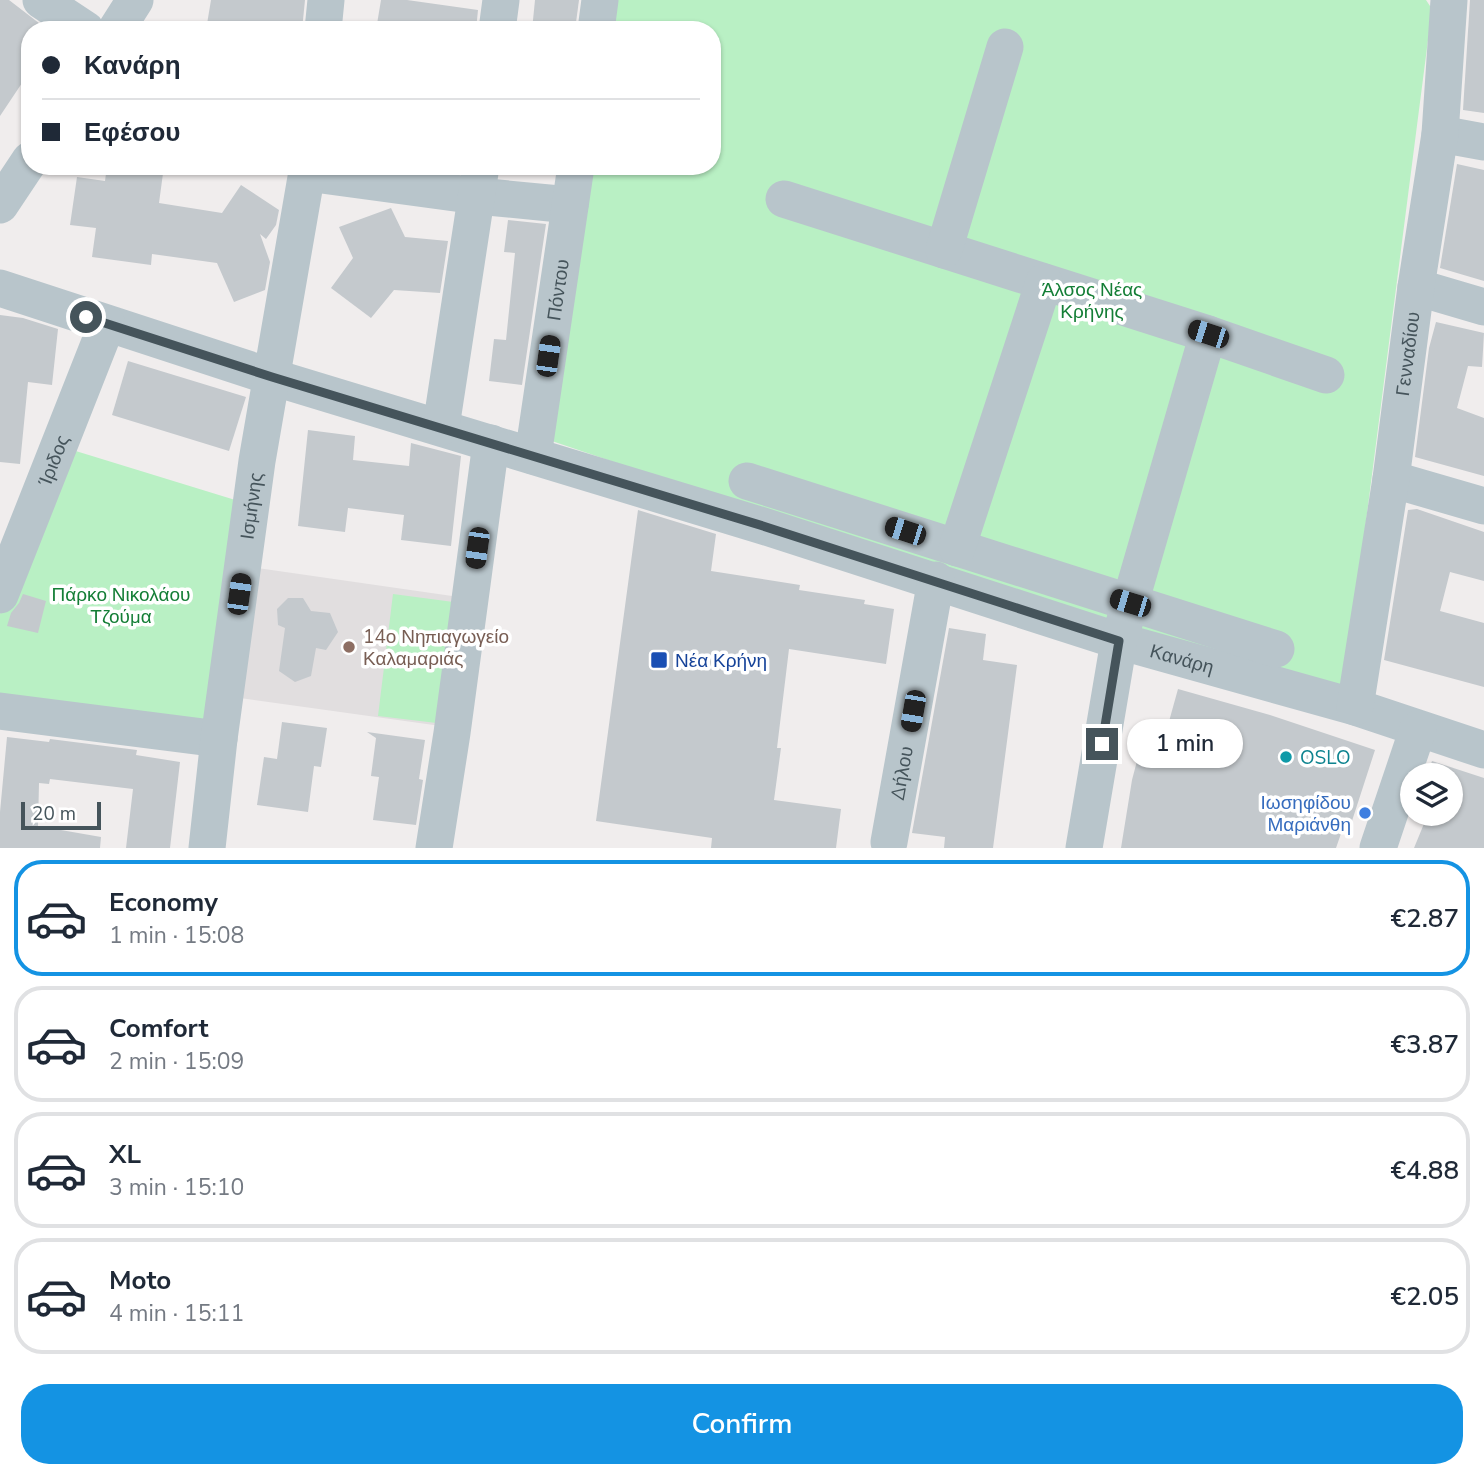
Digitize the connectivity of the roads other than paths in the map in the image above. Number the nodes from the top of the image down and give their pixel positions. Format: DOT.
graph roads {
  1 [pos="41,0"];
  2 [pos="135,0"];
  3 [pos="326,0"];
  4 [pos="501,0"];
  5 [pos="600,0"];
  6 [pos="1449,0"];
  7 [pos="72,21"];
  8 [pos="122,21"];
  9 [pos="324,21"];
  10 [pos="498,21"];
  11 [pos="597,21"];
  12 [pos="1004,47"];
  13 [pos="1440,134"];
  14 [pos="1484,142"];
  15 [pos="18,160"];
  16 [pos="306,175"];
  17 [pos="385,175"];
  18 [pos="575,175"];
  19 [pos="479,181"];
  20 [pos="783,199"];
  21 [pos="0,205"];
  22 [pos="570,205"];
  23 [pos="944,250"];
  24 [pos="1044,282"];
  25 [pos="1416,287"];
  26 [pos="0,288"];
  27 [pos="1484,307"];
  28 [pos="107,324"];
  29 [pos="1208,334"];
  30 [pos="1326,375"];
  31 [pos="272,377"];
  32 [pos="441,427"];
  33 [pos="491,443"];
  34 [pos="533,456"];
  35 [pos="1391,479"];
  36 [pos="747,481"];
  37 [pos="1484,506"];
  38 [pos="957,548"];
  39 [pos="936,580"];
  40 [pos="0,595"];
  41 [pos="1130,603"];
  42 [pos="1119,641"];
  43 [pos="1276,649"];
  44 [pos="1355,707"];
  45 [pos="0,711"];
  46 [pos="1418,729"];
  47 [pos="219,739"];
  48 [pos="1484,751"];
  49 [pos="889,842"];
  50 [pos="206,848"];
  51 [pos="434,848"];
  52 [pos="1084,848"];
  53 [pos="1378,848"];
  1 -- 7 [label="street"];
  2 -- 8 [label="street"];
  3 -- 9 [label="street"];
  4 -- 10 [label="street"];
  5 -- 11 [label="street"];
  6 -- 13 [label="street, Γενναδίου"];
  12 -- 23 [label="street"];
  13 -- 14 [label="street"];
  13 -- 25 [label="street, Γενναδίου"];
  15 -- 21 [label="street"];
  16 -- 31 [label="street, Ισμήνης"];
  17 -- 19 [label="street"];
  18 -- 22 [label="street, Πόντου"];
  19 -- 22 [label="street"];
  19 -- 32 [label="street"];
  20 -- 23 [label="street"];
  22 -- 34 [label="street, Πόντου"];
  23 -- 24 [label="street"];
  24 -- 29 [label="street"];
  24 -- 38 [label="street"];
  25 -- 27 [label="street"];
  25 -- 35 [label="street, Γενναδίου"];
  26 -- 28 [label="street, Κανάρη"];
  28 -- 31 [label="street, Κανάρη"];
  28 -- 40 [label="street, Ίριδος"];
  29 -- 30 [label="street"];
  29 -- 41 [label="street"];
  31 -- 32 [label="street, Κανάρη"];
  31 -- 47 [label="street, Ισμήνης"];
  32 -- 33 [label="street, Κανάρη"];
  33 -- 34 [label="street, Κανάρη"];
  33 -- 51 [label="street"];
  34 -- 39 [label="street, Κανάρη"];
  35 -- 37 [label="street"];
  35 -- 44 [label="street, Γενναδίου"];
  36 -- 38 [label="street"];
  38 -- 41 [label="street"];
  39 -- 42 [label="street, Κανάρη"];
  39 -- 49 [label="street, Δήλου"];
  41 -- 42 [label="street"];
  41 -- 43 [label="street"];
  42 -- 44 [label="street, Κανάρη"];
  42 -- 52 [label="street"];
  44 -- 46 [label="street, Κανάρη"];
  45 -- 47 [label="street"];
  46 -- 48 [label="street, Κανάρη"];
  46 -- 53 [label="street"];
  47 -- 50 [label="street, Ισμήνης"];
}
